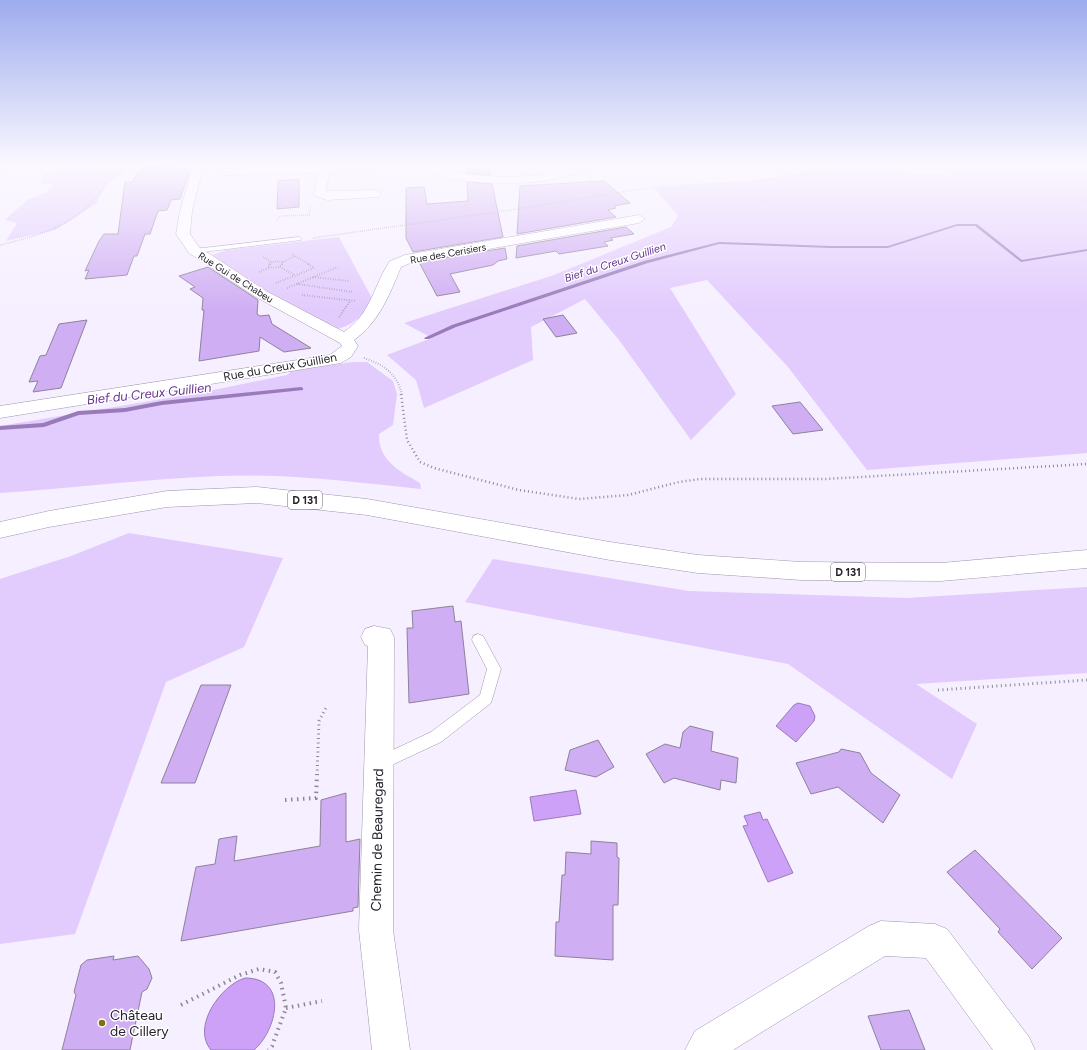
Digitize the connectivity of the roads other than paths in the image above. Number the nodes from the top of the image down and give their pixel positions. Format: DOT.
graph roads {
  1 [pos="186,213"];
  2 [pos="639,219"];
  3 [pos="300,239"];
  4 [pos="195,251"];
  5 [pos="345,346"];
  6 [pos="0,412"];
  7 [pos="0,530"];
  8 [pos="1087,559"];
  9 [pos="374,637"];
  10 [pos="478,640"];
  11 [pos="379,764"];
  12 [pos="392,1050"];
  13 [pos="704,1050"];
  14 [pos="1016,1050"];
  1 -- 4 [label="street, Rue Gui de Chabeu"];
  2 -- 5 [label="street, Rue des Cerisiers"];
  3 -- 4 [label="lane"];
  4 -- 5 [label="street, Rue Gui de Chabeu"];
  5 -- 6 [label="street, Rue du Creux Guillien"];
  7 -- 8 [label="street, D 131"];
  9 -- 11 [label="street, Chemin de Beauregard"];
  10 -- 11 [label="lane"];
  11 -- 12 [label="street, Chemin de Beauregard"];
  13 -- 14 [label="street"];
}
